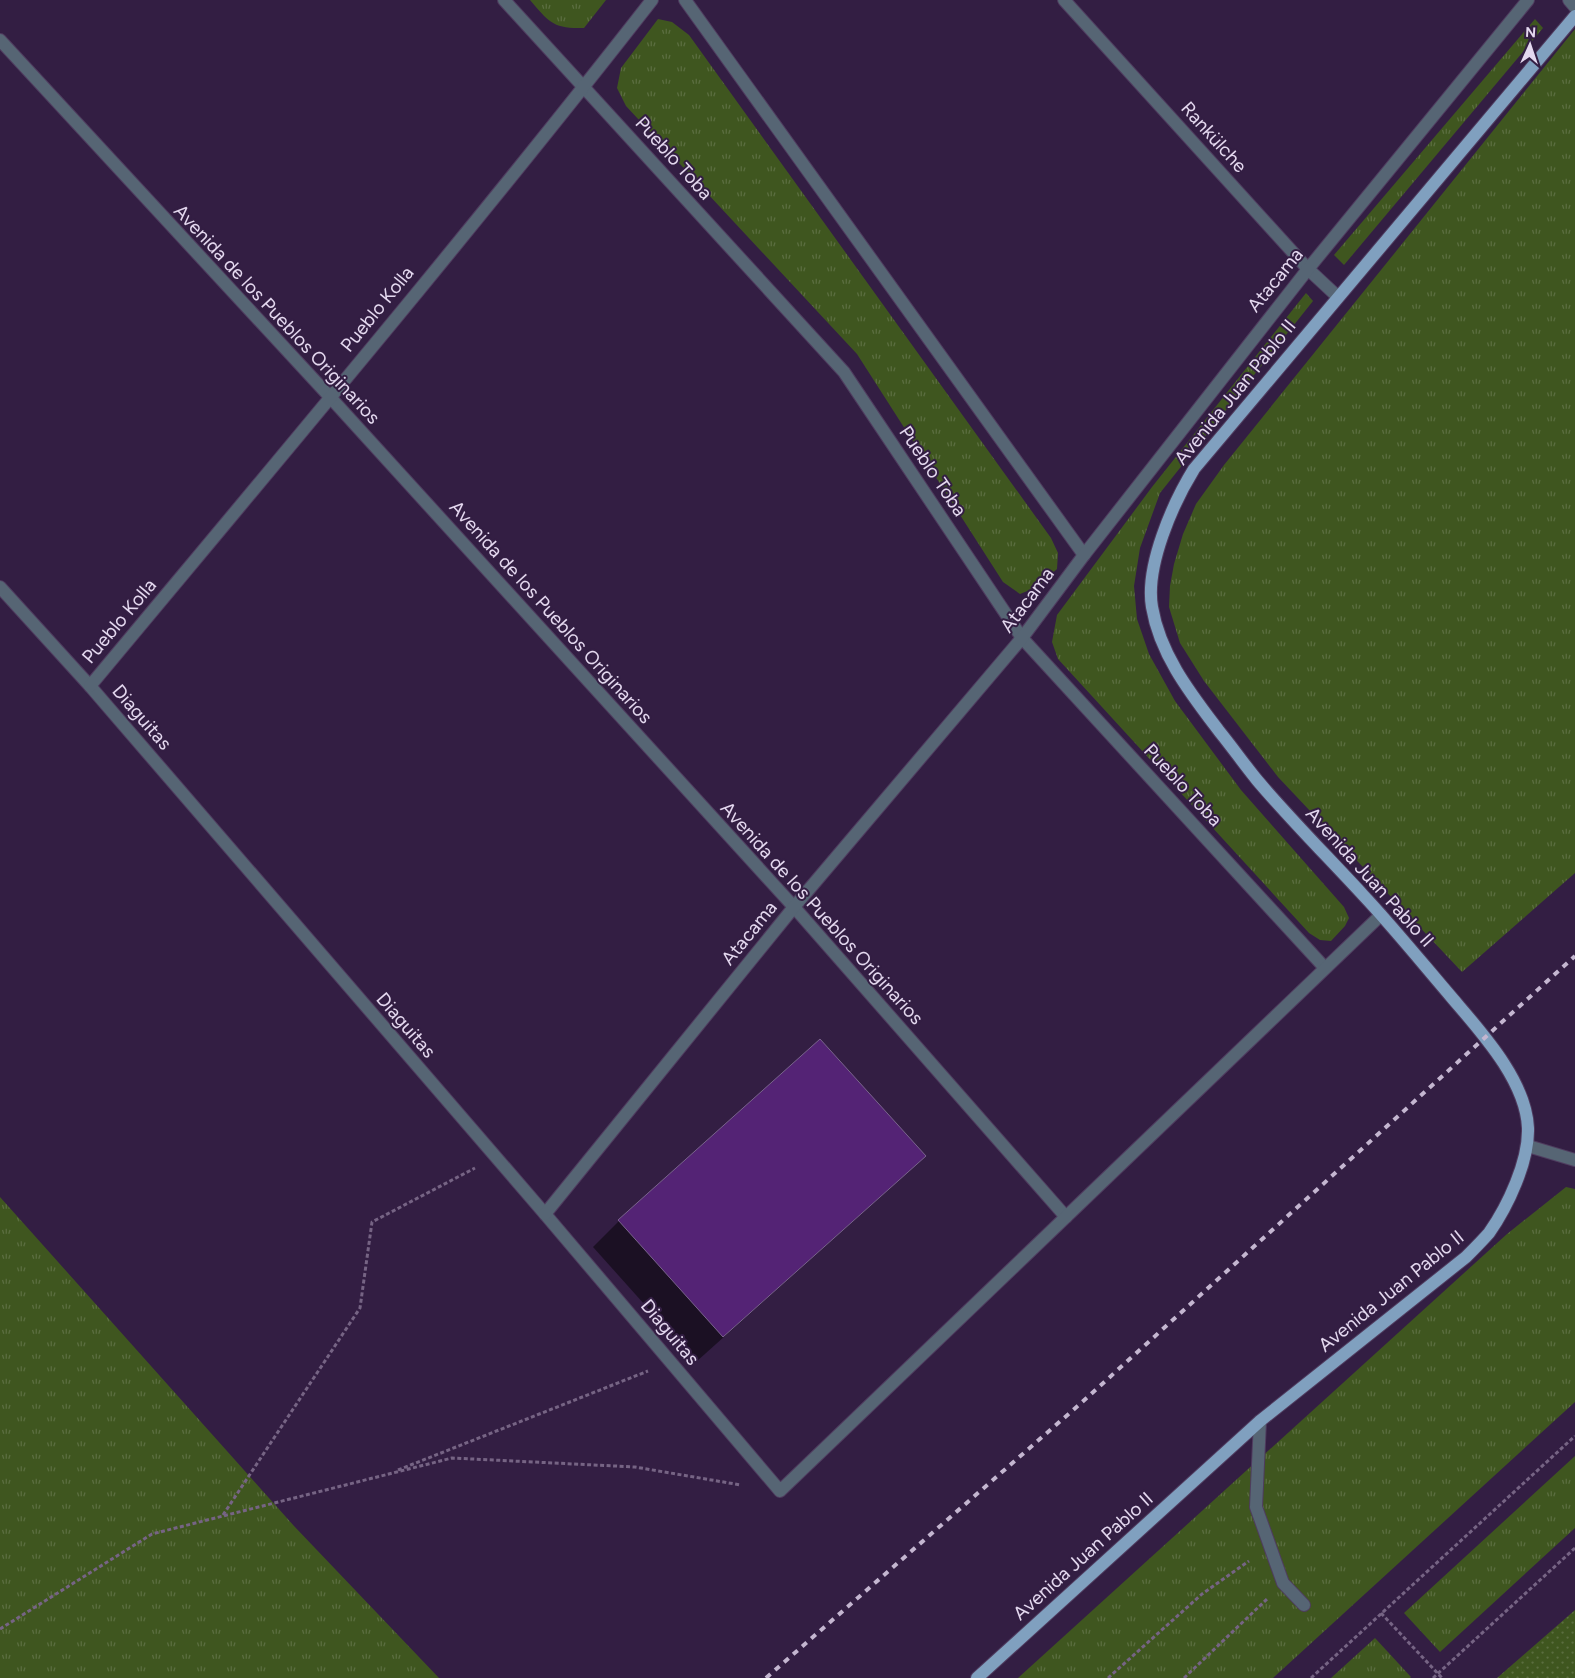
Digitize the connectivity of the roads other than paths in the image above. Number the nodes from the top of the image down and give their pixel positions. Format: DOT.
graph roads {
  1 [pos="504,0"];
  2 [pos="652,0"];
  3 [pos="685,0"];
  4 [pos="1064,0"];
  5 [pos="1528,0"];
  6 [pos="1569,0"];
  7 [pos="1575,7"];
  8 [pos="1575,16"];
  9 [pos="0,40"];
  10 [pos="584,87"];
  11 [pos="1308,269"];
  12 [pos="1338,297"];
  13 [pos="330,398"];
  14 [pos="1084,555"];
  15 [pos="0,587"];
  16 [pos="1022,638"];
  17 [pos="90,686"];
  18 [pos="794,907"];
  19 [pos="1381,915"];
  20 [pos="1325,968"];
  21 [pos="1528,1146"];
  22 [pos="1575,1160"];
  23 [pos="545,1214"];
  24 [pos="1066,1217"];
  25 [pos="1260,1421"];
  26 [pos="1304,1605"];
  27 [pos="977,1678"];
  1 -- 10 [label="street, Pueblo Toba"];
  2 -- 10 [label="street, Pueblo Kolla"];
  3 -- 14 [label="street"];
  4 -- 11 [label="street, Rankülche"];
  5 -- 11 [label="street, Atacama"];
  6 -- 7 [label="street"];
  8 -- 12 [label="main road, Avenida Juan Pablo II"];
  9 -- 13 [label="street, Avenida de los Pueblos Originarios"];
  10 -- 13 [label="street, Pueblo Kolla"];
  10 -- 16 [label="street, Pueblo Toba"];
  11 -- 12 [label="street, Rankülche"];
  11 -- 14 [label="street, Atacama"];
  12 -- 19 [label="main road, Avenida Juan Pablo II"];
  13 -- 17 [label="street, Pueblo Kolla"];
  13 -- 18 [label="street, Avenida de los Pueblos Originarios"];
  14 -- 16 [label="street, Atacama"];
  15 -- 17 [label="street, Diaguitas"];
  16 -- 18 [label="street, Atacama"];
  16 -- 20 [label="street, Pueblo Toba"];
  17 -- 23 [label="street, Diaguitas"];
  18 -- 23 [label="street, Atacama"];
  18 -- 24 [label="street, Avenida de los Pueblos Originarios"];
  19 -- 20 [label="street"];
  19 -- 21 [label="main road, Avenida Juan Pablo II"];
  20 -- 24 [label="street"];
  21 -- 22 [label="street"];
  21 -- 25 [label="main road, Avenida Juan Pablo II"];
  23 -- 24 [label="street, Diaguitas"];
  25 -- 26 [label="street"];
  25 -- 27 [label="main road, Avenida Juan Pablo II"];
}
